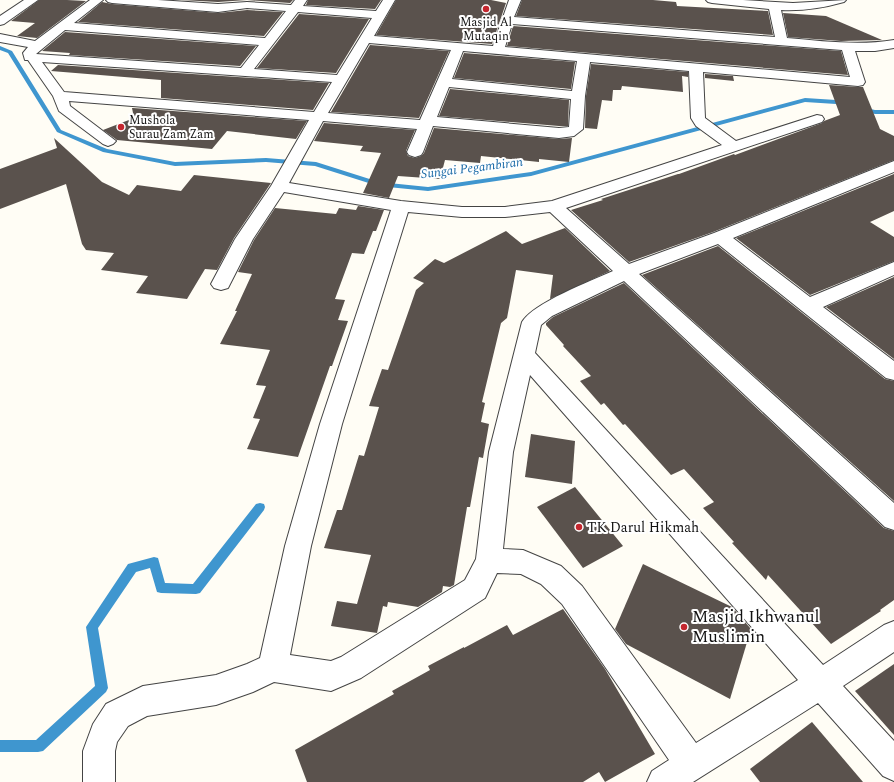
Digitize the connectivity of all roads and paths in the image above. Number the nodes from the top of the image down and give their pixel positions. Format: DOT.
graph roads {
  1 [pos="32,0"];
  2 [pos="98,0"];
  3 [pos="112,0"];
  4 [pos="389,0"];
  5 [pos="515,0"];
  6 [pos="712,0"];
  7 [pos="840,0"];
  8 [pos="157,1"];
  9 [pos="297,5"];
  10 [pos="774,5"];
  11 [pos="222,12"];
  12 [pos="380,15"];
  13 [pos="507,20"];
  14 [pos="0,22"];
  15 [pos="63,26"];
  16 [pos="204,36"];
  17 [pos="0,38"];
  18 [pos="366,39"];
  19 [pos="269,42"];
  20 [pos="782,42"];
  21 [pos="894,44"];
  22 [pos="37,45"];
  23 [pos="847,47"];
  24 [pos="458,48"];
  25 [pos="498,51"];
  26 [pos="30,57"];
  27 [pos="584,58"];
  28 [pos="696,68"];
  29 [pos="245,72"];
  30 [pos="342,79"];
  31 [pos="443,82"];
  32 [pos="60,96"];
  33 [pos="578,96"];
  34 [pos="319,116"];
  35 [pos="817,119"];
  36 [pos="426,123"];
  37 [pos="108,140"];
  38 [pos="733,146"];
  39 [pos="415,152"];
  40 [pos="894,166"];
  41 [pos="280,184"];
  42 [pos="401,206"];
  43 [pos="554,206"];
  44 [pos="720,237"];
  45 [pos="894,268"];
  46 [pos="626,272"];
  47 [pos="221,284"];
  48 [pos="809,306"];
  49 [pos="524,354"];
  50 [pos="894,372"];
  51 [pos="894,519"];
  52 [pos="489,560"];
  53 [pos="894,635"];
  54 [pos="273,668"];
  55 [pos="822,683"];
  56 [pos="691,764"];
  57 [pos="894,764"];
  58 [pos="99,782"];
  59 [pos="663,782"];
  1 -- 14 [label="street"];
  2 -- 15 [label="street"];
  3 -- 8 [label="street"];
  4 -- 12 [label="street"];
  5 -- 13 [label="street"];
  6 -- 10 [label="street"];
  7 -- 10 [label="street"];
  8 -- 11 [label="street"];
  9 -- 11 [label="street"];
  9 -- 12 [label="street"];
  9 -- 19 [label="street"];
  10 -- 20 [label="street"];
  11 -- 16 [label="street"];
  12 -- 18 [label="street"];
  13 -- 20 [label="street"];
  13 -- 25 [label="street"];
  15 -- 16 [label="street"];
  15 -- 22 [label="street"];
  16 -- 19 [label="street"];
  17 -- 22 [label="street"];
  18 -- 24 [label="street"];
  18 -- 30 [label="street"];
  19 -- 29 [label="street"];
  20 -- 23 [label="street"];
  21 -- 23 [label="street"];
  22 -- 26 [label="street"];
  23 -- 28 [label="street"];
  24 -- 25 [label="street"];
  24 -- 31 [label="street"];
  25 -- 27 [label="street"];
  26 -- 29 [label="street"];
  26 -- 32 [label="street"];
  27 -- 28 [label="street"];
  27 -- 33 [label="street"];
  28 -- 38 [label="street"];
  29 -- 30 [label="street"];
  30 -- 34 [label="street"];
  31 -- 33 [label="street"];
  31 -- 36 [label="street"];
  32 -- 34 [label="street"];
  32 -- 37 [label="street"];
  33 -- 36 [label="street"];
  34 -- 36 [label="street"];
  34 -- 41 [label="street"];
  35 -- 38 [label="street"];
  36 -- 39 [label="street"];
  38 -- 43 [label="street"];
  40 -- 44 [label="street"];
  41 -- 42 [label="street"];
  41 -- 47 [label="street"];
  42 -- 43 [label="street"];
  42 -- 54 [label="street"];
  43 -- 46 [label="street"];
  44 -- 46 [label="street"];
  44 -- 48 [label="street"];
  45 -- 48 [label="street"];
  46 -- 49 [label="street"];
  46 -- 51 [label="street"];
  48 -- 50 [label="street"];
  49 -- 52 [label="street"];
  49 -- 55 [label="street"];
  52 -- 54 [label="street"];
  52 -- 56 [label="street"];
  53 -- 55 [label="street"];
  54 -- 58 [label="street"];
  55 -- 56 [label="street"];
  55 -- 57 [label="street"];
  56 -- 59 [label="street"];
}
